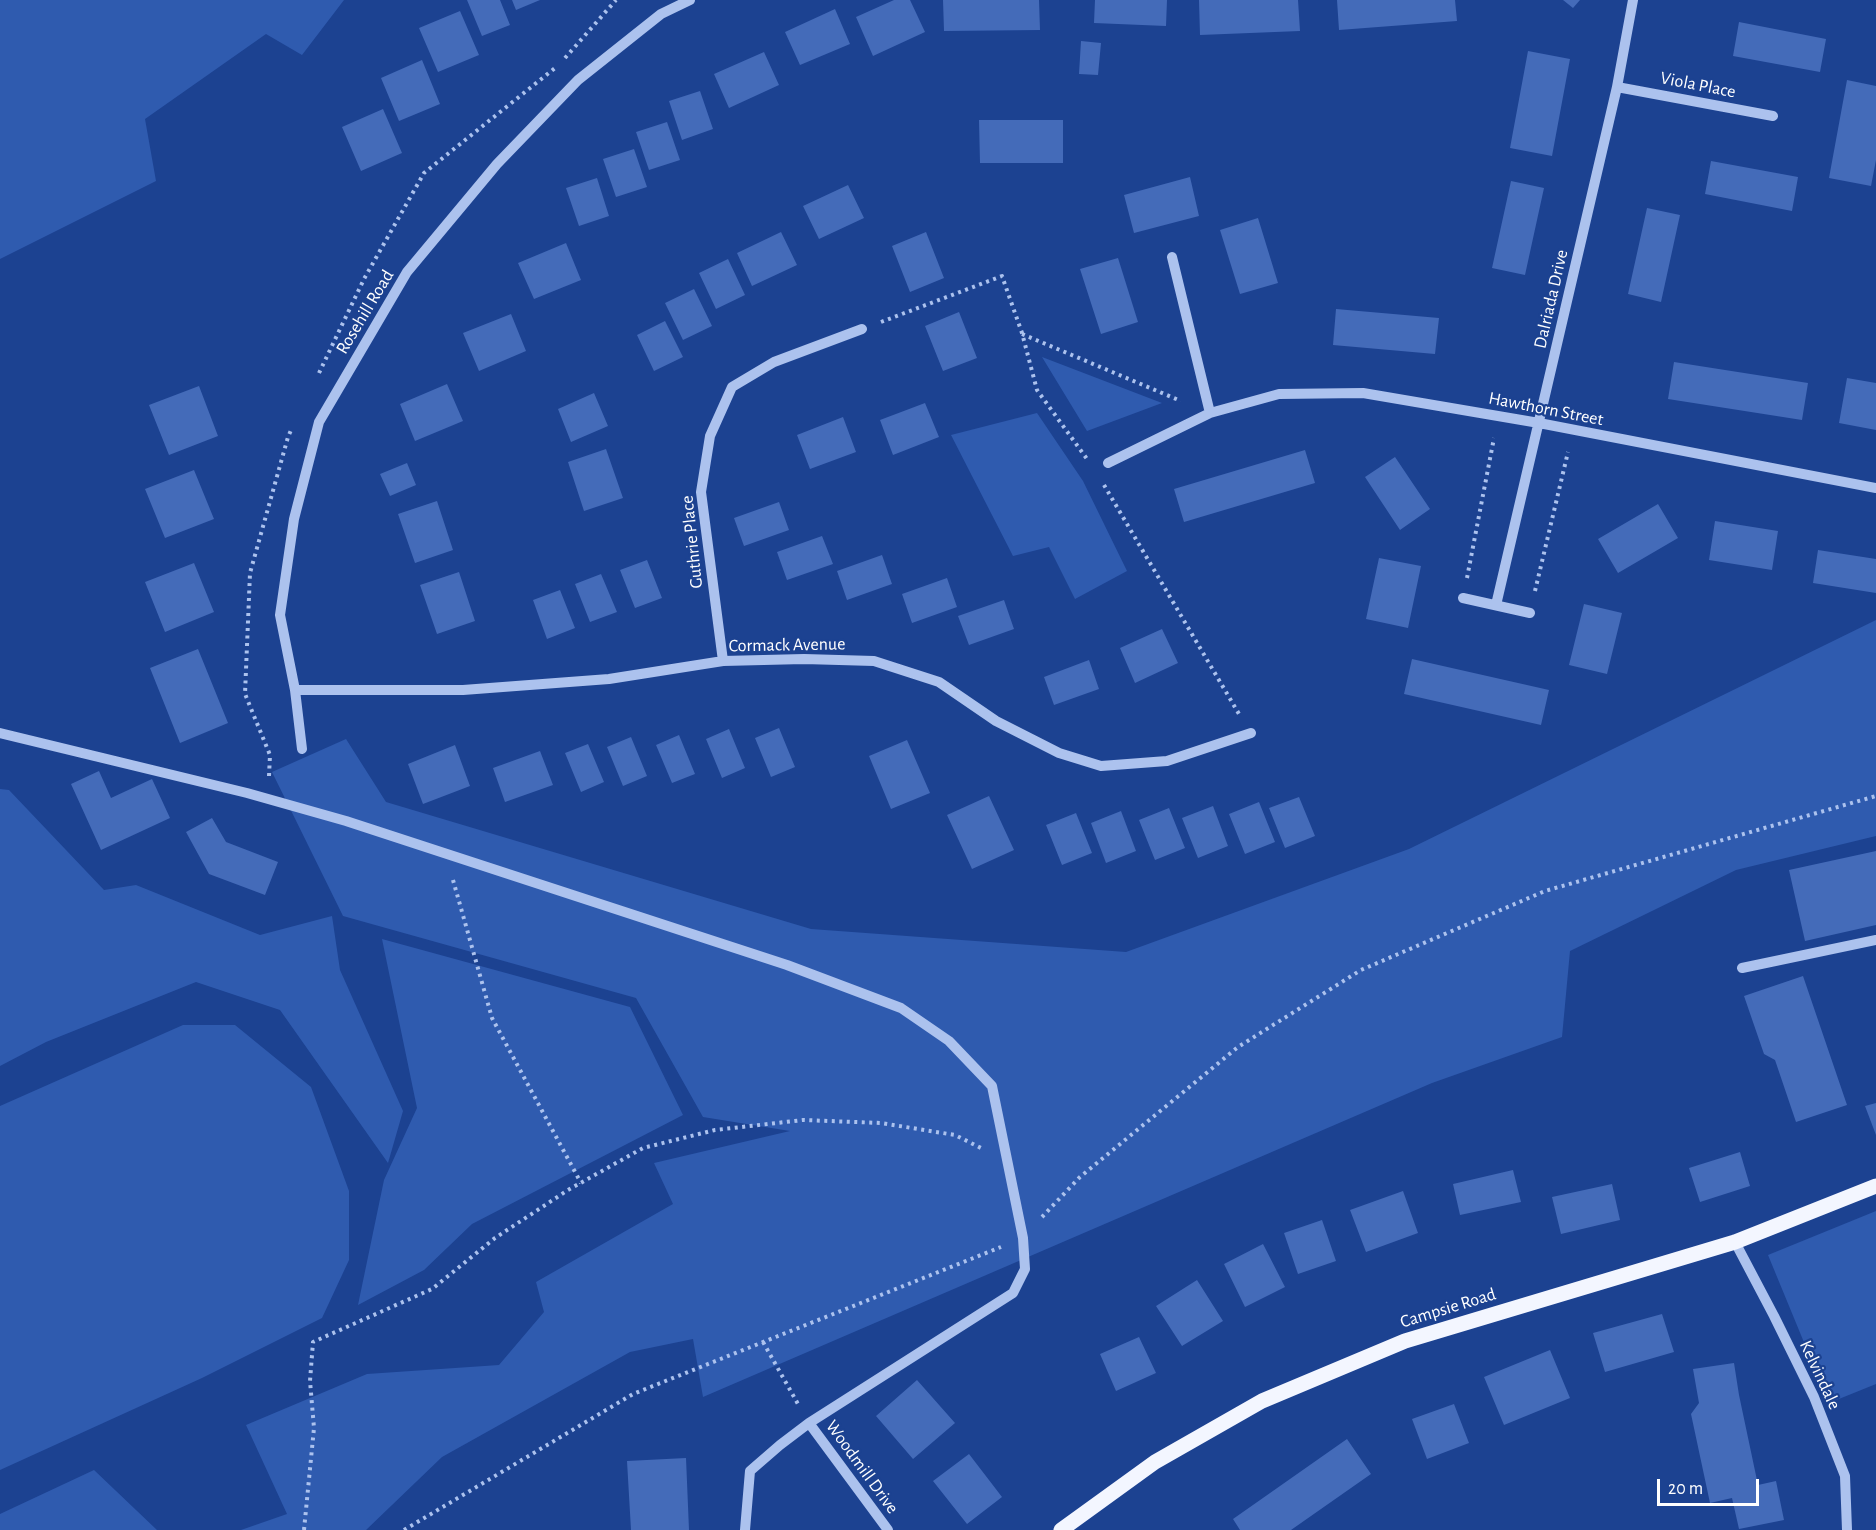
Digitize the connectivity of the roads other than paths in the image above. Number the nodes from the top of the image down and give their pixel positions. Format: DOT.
graph roads {
  1 [pos="690,0"];
  2 [pos="1633,0"];
  3 [pos="1617,87"];
  4 [pos="1773,116"];
  5 [pos="1172,257"];
  6 [pos="862,329"];
  7 [pos="1210,413"];
  8 [pos="1539,423"];
  9 [pos="1108,463"];
  10 [pos="1876,488"];
  11 [pos="1463,598"];
  12 [pos="1496,605"];
  13 [pos="1530,613"];
  14 [pos="723,661"];
  15 [pos="295,690"];
  16 [pos="1251,732"];
  17 [pos="0,733"];
  18 [pos="302,748"];
  19 [pos="1876,940"];
  20 [pos="1742,968"];
  21 [pos="1876,1186"];
  22 [pos="1735,1242"];
  23 [pos="809,1423"];
  24 [pos="745,1530"];
  25 [pos="888,1530"];
  26 [pos="1061,1530"];
  27 [pos="1847,1530"];
  1 -- 15 [label="street, Rosehill Road"];
  2 -- 3 [label="street, Dalriada Drive"];
  3 -- 4 [label="street, Viola Place"];
  3 -- 8 [label="street, Dalriada Drive"];
  5 -- 7 [label="street"];
  6 -- 14 [label="street, Guthrie Place"];
  7 -- 8 [label="street, Hawthorn Street"];
  7 -- 9 [label="street, Hawthorn Street"];
  8 -- 10 [label="street, Hawthorn Street"];
  8 -- 12 [label="street, Dalriada Drive"];
  11 -- 12 [label="street"];
  12 -- 13 [label="street"];
  14 -- 15 [label="street, Cormack Avenue"];
  14 -- 16 [label="street, Cormack Avenue"];
  15 -- 18 [label="street, Rosehill Road"];
  17 -- 23 [label="street"];
  19 -- 20 [label="street"];
  21 -- 22 [label="main road, Campsie Road"];
  22 -- 26 [label="main road, Campsie Road"];
  22 -- 27 [label="street, Kelvindale"];
  23 -- 24 [label="street"];
  23 -- 25 [label="street, Woodmill Drive"];
}
